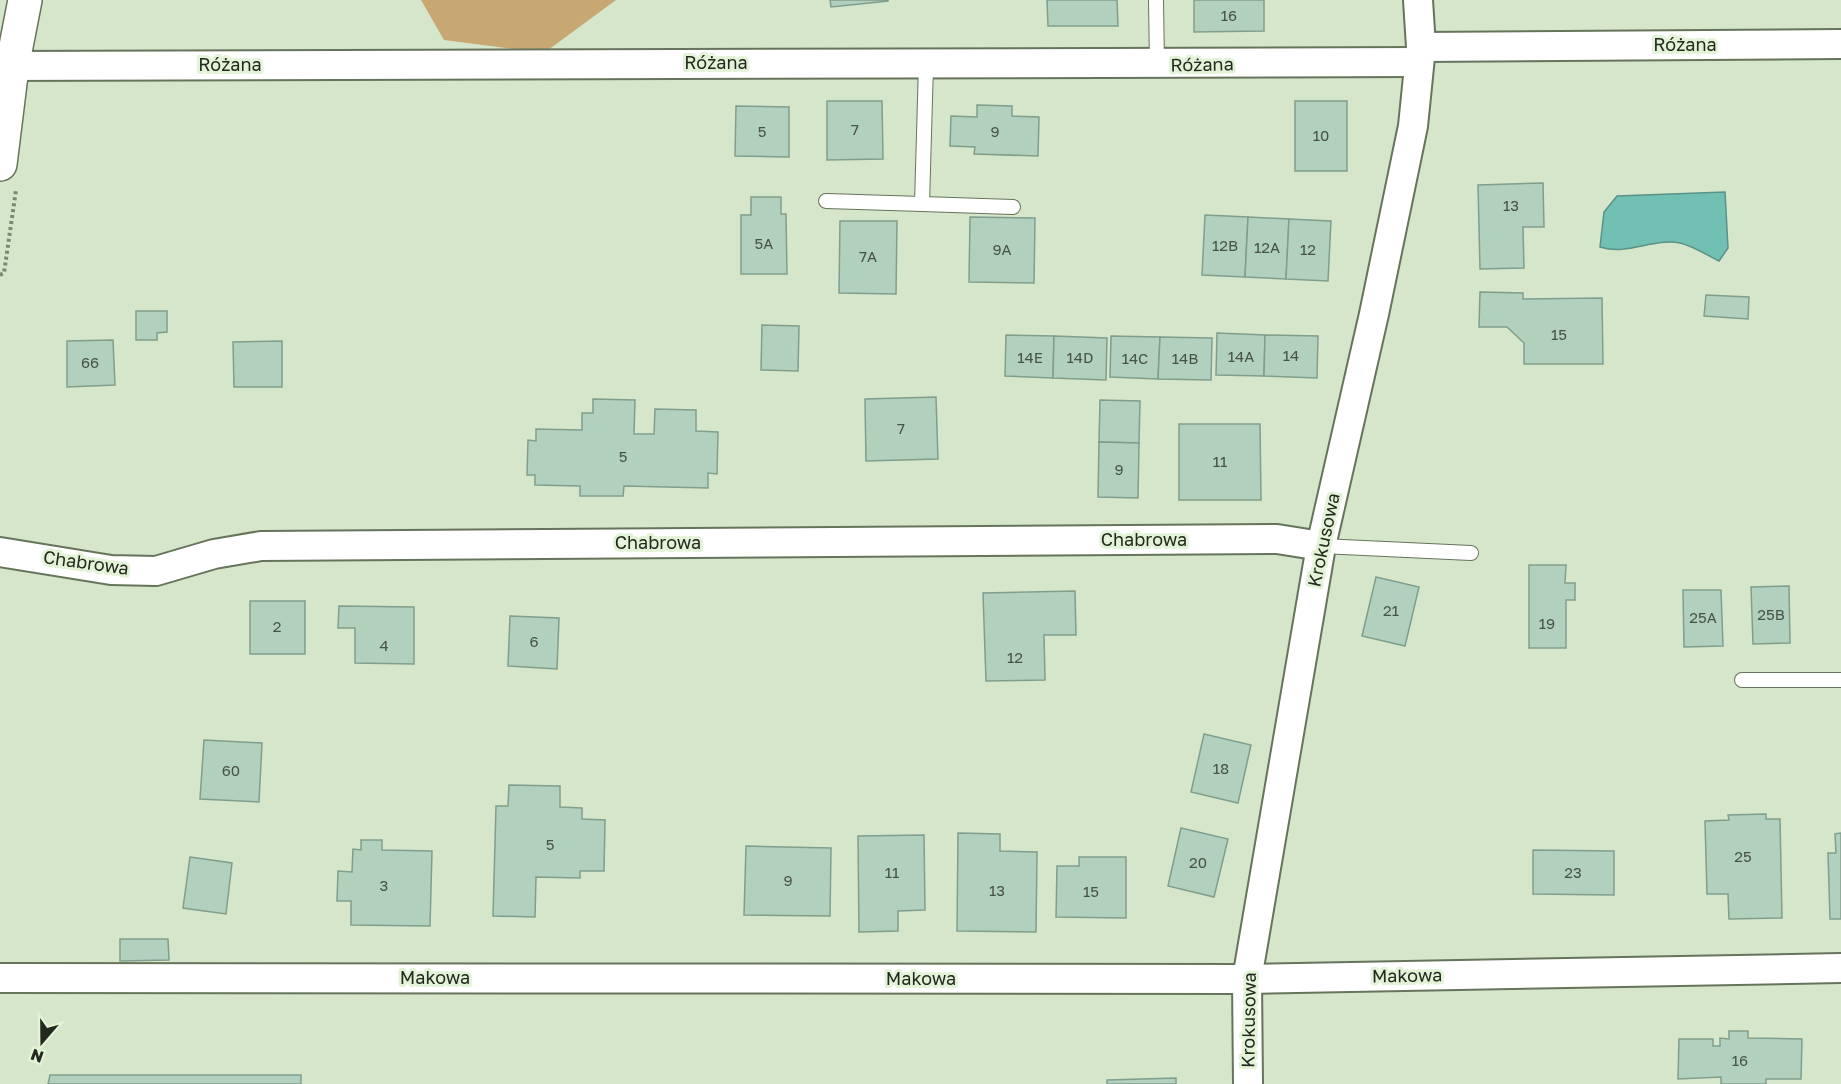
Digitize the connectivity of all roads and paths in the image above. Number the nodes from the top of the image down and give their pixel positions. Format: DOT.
graph roads {
  1 [pos="25,0"];
  2 [pos="1156,0"];
  3 [pos="1418,0"];
  4 [pos="1841,44"];
  5 [pos="1420,54"];
  6 [pos="926,64"];
  7 [pos="1157,65"];
  8 [pos="6,67"];
  9 [pos="0,164"];
  10 [pos="826,201"];
  11 [pos="922,204"];
  12 [pos="1013,207"];
  13 [pos="1321,546"];
  14 [pos="0,552"];
  15 [pos="1471,553"];
  16 [pos="1742,680"];
  17 [pos="1841,680"];
  18 [pos="1841,968"];
  19 [pos="0,978"];
  20 [pos="1247,979"];
  21 [pos="1248,1084"];
  1 -- 8 [label="street"];
  2 -- 7 [label="lane"];
  3 -- 5 [label="street, Krokusowa"];
  4 -- 5 [label="street, Różana"];
  5 -- 7 [label="street, Różana"];
  5 -- 13 [label="street, Krokusowa"];
  6 -- 7 [label="street, Różana"];
  6 -- 8 [label="street, Różana"];
  6 -- 11 [label="lane"];
  8 -- 9 [label="street"];
  10 -- 11 [label="lane"];
  11 -- 12 [label="lane"];
  13 -- 14 [label="street, Chabrowa"];
  13 -- 15 [label="lane"];
  13 -- 20 [label="street, Krokusowa"];
  16 -- 17 [label="lane"];
  18 -- 20 [label="street, Makowa"];
  19 -- 20 [label="street, Makowa"];
  20 -- 21 [label="street, Krokusowa"];
}
